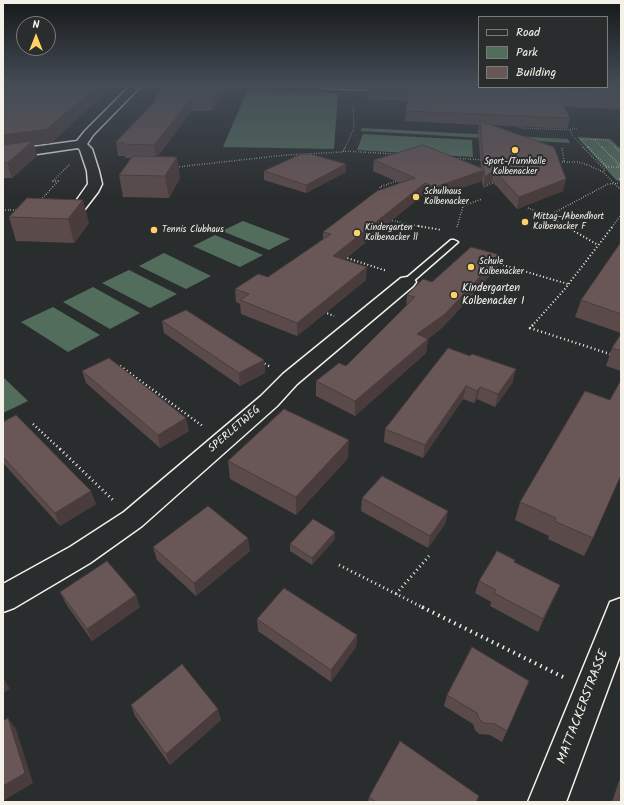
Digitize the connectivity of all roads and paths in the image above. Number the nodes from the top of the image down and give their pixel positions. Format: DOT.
graph roads {
  1 [pos="99,123"];
  2 [pos="354,123"];
  3 [pos="515,125"];
  4 [pos="577,129"];
  5 [pos="570,130"];
  6 [pos="594,139"];
  7 [pos="81,144"];
  8 [pos="562,148"];
  9 [pos="343,151"];
  10 [pos="621,153"];
  11 [pos="399,154"];
  12 [pos="3,155"];
  13 [pos="446,157"];
  14 [pos="454,158"];
  15 [pos="484,160"];
  16 [pos="72,161"];
  17 [pos="564,161"];
  18 [pos="554,162"];
  19 [pos="452,163"];
  20 [pos="176,166"];
  21 [pos="621,167"];
  22 [pos="603,172"];
  23 [pos="401,180"];
  24 [pos="497,182"];
  25 [pos="621,183"];
  26 [pos="616,184"];
  27 [pos="485,186"];
  28 [pos="621,190"];
  29 [pos="375,197"];
  30 [pos="482,199"];
  31 [pos="37,205"];
  32 [pos="528,208"];
  33 [pos="3,210"];
  34 [pos="25,210"];
  35 [pos="76,211"];
  36 [pos="621,215"];
  37 [pos="548,216"];
  38 [pos="389,219"];
  39 [pos="456,232"];
  40 [pos="454,242"];
  41 [pos="598,245"];
  42 [pos="344,257"];
  43 [pos="496,263"];
  44 [pos="409,280"];
  45 [pos="568,284"];
  46 [pos="322,311"];
  47 [pos="355,324"];
  48 [pos="613,356"];
  49 [pos="257,359"];
  50 [pos="120,366"];
  51 [pos="290,379"];
  52 [pos="33,424"];
  53 [pos="223,441"];
  54 [pos="133,519"];
  55 [pos="429,556"];
  56 [pos="338,565"];
  57 [pos="396,594"];
  58 [pos="3,599"];
  59 [pos="621,612"];
  60 [pos="590,691"];
  61 [pos="547,802"];
  1 -- 7 [label="street"];
  2 -- 9 [label="path"];
  3 -- 5 [label="path"];
  4 -- 5 [label="path"];
  5 -- 22 [label="path"];
  6 -- 10 [label="path"];
  6 -- 21 [label="path"];
  6 -- 21 [label="path"];
  7 -- 12 [label="street"];
  7 -- 35 [label="street"];
  8 -- 17 [label="path"];
  9 -- 11 [label="path"];
  9 -- 20 [label="path"];
  13 -- 14 [label="path"];
  14 -- 15 [label="path"];
  14 -- 19 [label="path"];
  16 -- 31 [label="path"];
  17 -- 18 [label="path"];
  17 -- 22 [label="path"];
  22 -- 26 [label="path"];
  23 -- 29 [label="path"];
  24 -- 27 [label="path"];
  25 -- 26 [label="path"];
  26 -- 28 [label="path"];
  26 -- 37 [label="path"];
  30 -- 39 [label="path"];
  32 -- 37 [label="path"];
  33 -- 34 [label="path"];
  36 -- 41 [label="path"];
  37 -- 41 [label="path"];
  38 -- 39 [label="path"];
  39 -- 40 [label="path"];
  40 -- 44 [label="lane, SPERLETWEG"];
  41 -- 45 [label="path"];
  42 -- 44 [label="path"];
  43 -- 45 [label="path"];
  44 -- 47 [label="street, SPERLETWEG"];
  45 -- 48 [label="path"];
  46 -- 47 [label="path"];
  47 -- 51 [label="street, SPERLETWEG"];
  49 -- 51 [label="path"];
  50 -- 53 [label="path"];
  51 -- 53 [label="street, SPERLETWEG"];
  52 -- 54 [label="path"];
  53 -- 54 [label="street, SPERLETWEG"];
  54 -- 58 [label="street, SPERLETWEG"];
  55 -- 57 [label="path"];
  56 -- 57 [label="path"];
  57 -- 60 [label="path"];
  59 -- 60 [label="street, MATTACKERSTRASSE"];
  60 -- 61 [label="street, MATTACKERSTRASSE"];
}
